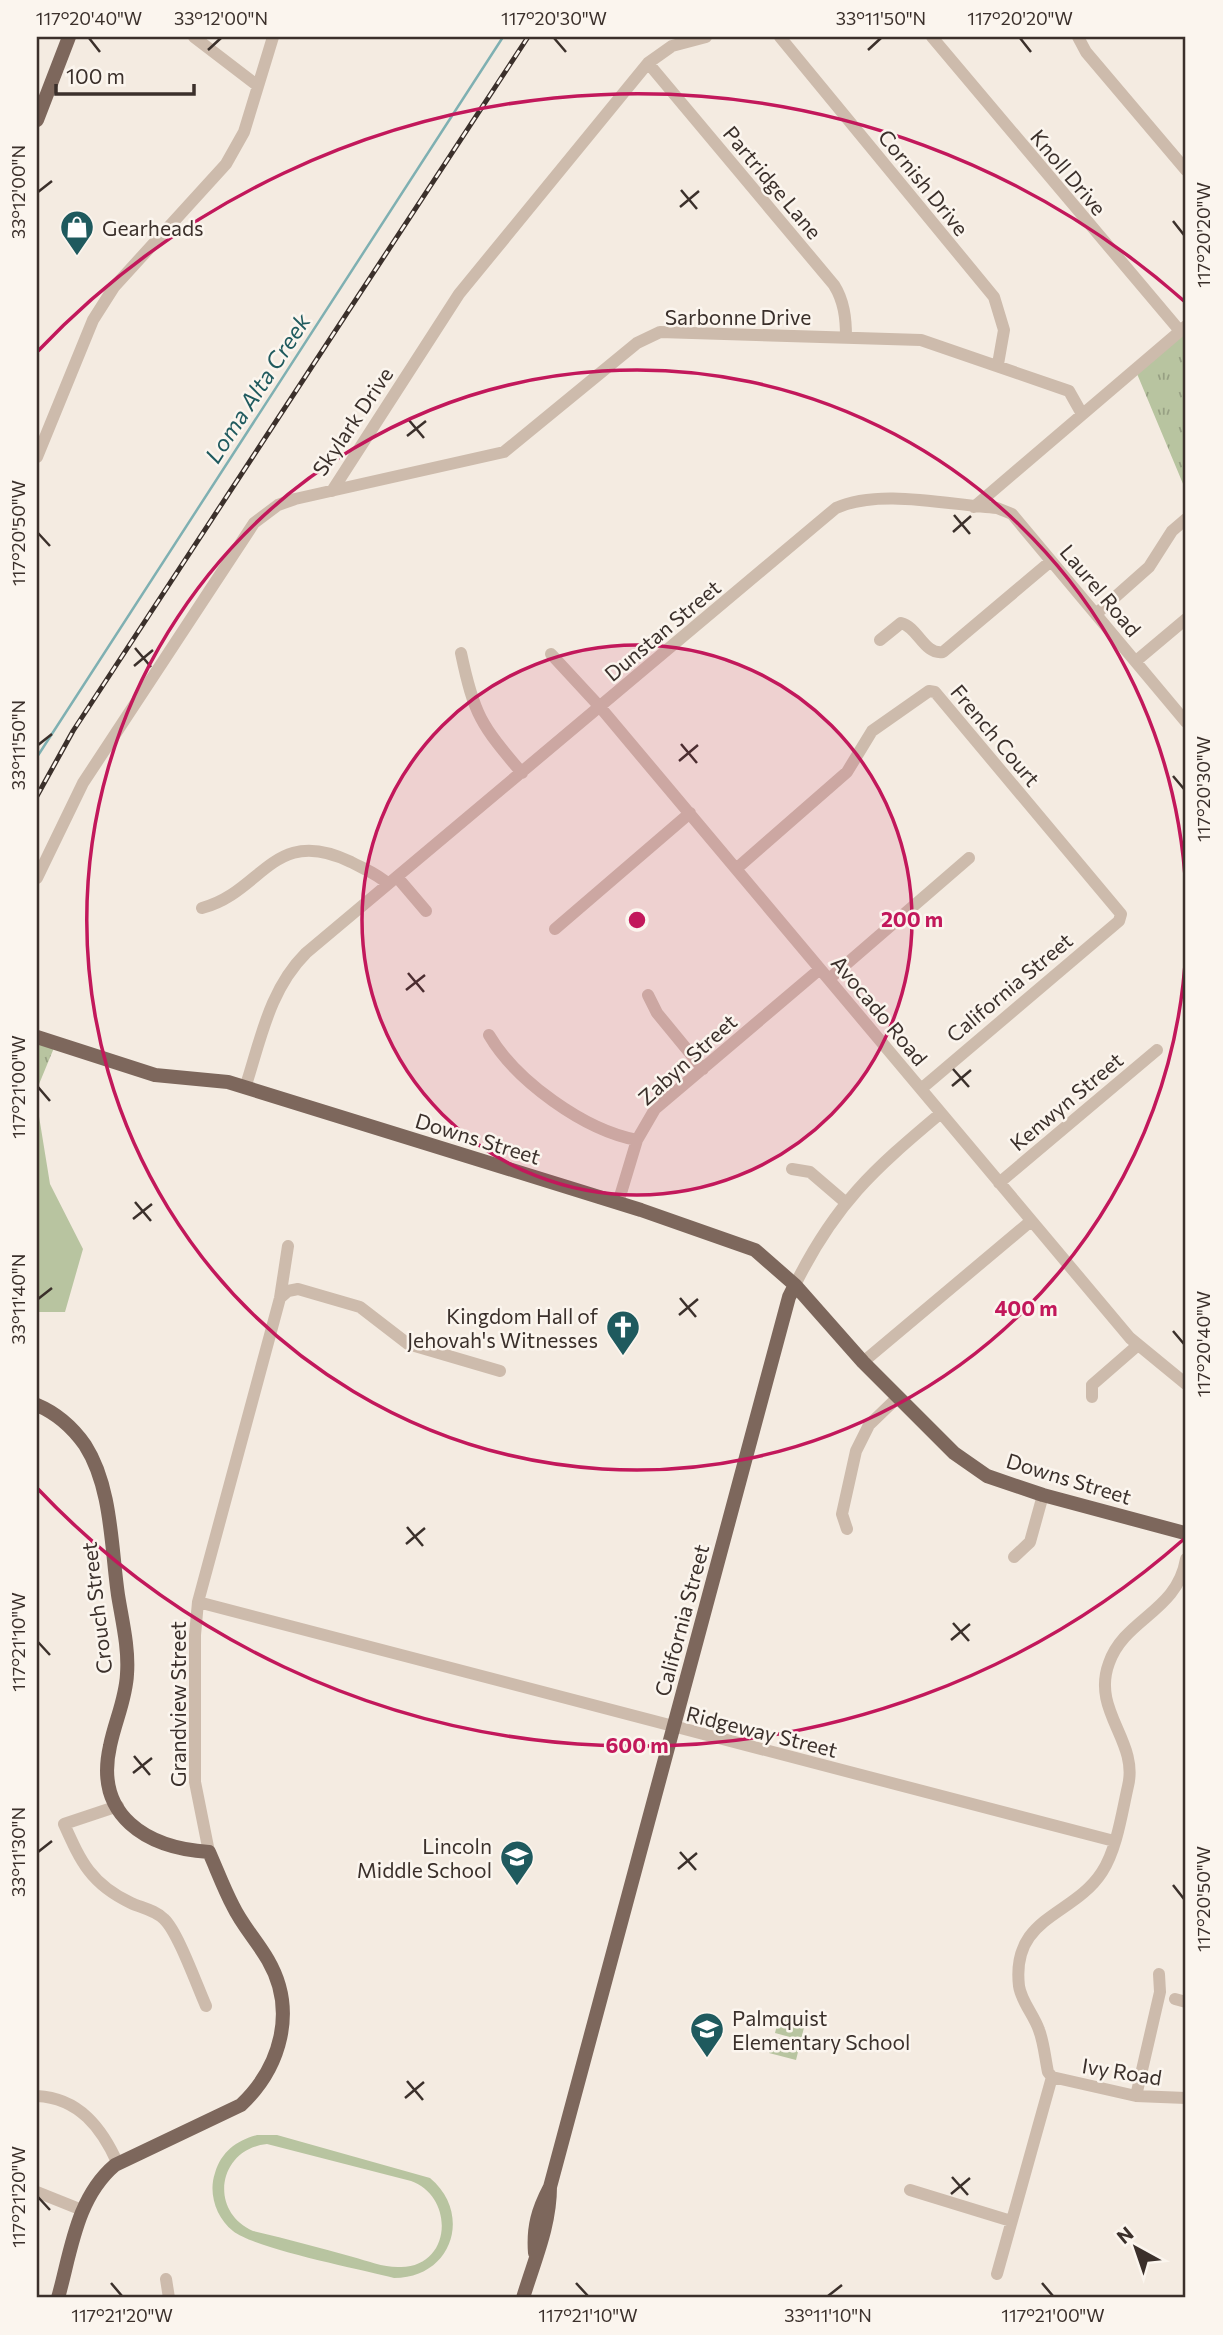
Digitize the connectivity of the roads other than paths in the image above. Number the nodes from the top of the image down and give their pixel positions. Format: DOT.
graph roads {
  1 [pos="69,37"];
  2 [pos="194,37"];
  3 [pos="273,37"];
  4 [pos="706,37"];
  5 [pos="780,37"];
  6 [pos="932,37"];
  7 [pos="1078,37"];
  8 [pos="648,63"];
  9 [pos="258,86"];
  10 [pos="37,120"];
  11 [pos="1186,170"];
  12 [pos="1183,328"];
  13 [pos="846,337"];
  14 [pos="998,364"];
  15 [pos="1082,414"];
  16 [pos="37,457"];
  17 [pos="332,491"];
  18 [pos="974,507"];
  19 [pos="1186,519"];
  20 [pos="1051,561"];
  21 [pos="1096,614"];
  22 [pos="1186,619"];
  23 [pos="880,640"];
  24 [pos="461,653"];
  25 [pos="551,653"];
  26 [pos="1136,661"];
  27 [pos="600,707"];
  28 [pos="1186,722"];
  29 [pos="522,773"];
  30 [pos="690,813"];
  31 [pos="969,858"];
  32 [pos="736,869"];
  33 [pos="37,878"];
  34 [pos="392,881"];
  35 [pos="202,908"];
  36 [pos="426,911"];
  37 [pos="1121,914"];
  38 [pos="555,929"];
  39 [pos="824,974"];
  40 [pos="648,995"];
  41 [pos="489,1035"];
  42 [pos="37,1037"];
  43 [pos="1157,1050"];
  44 [pos="703,1069"];
  45 [pos="245,1088"];
  46 [pos="921,1089"];
  47 [pos="941,1114"];
  48 [pos="637,1140"];
  49 [pos="792,1169"];
  50 [pos="999,1182"];
  51 [pos="845,1202"];
  52 [pos="618,1203"];
  53 [pos="1031,1221"];
  54 [pos="288,1246"];
  55 [pos="795,1285"];
  56 [pos="280,1298"];
  57 [pos="1138,1345"];
  58 [pos="863,1362"];
  59 [pos="500,1371"];
  60 [pos="1186,1384"];
  61 [pos="1092,1396"];
  62 [pos="897,1398"];
  63 [pos="37,1405"];
  64 [pos="1043,1495"];
  65 [pos="847,1529"];
  66 [pos="1184,1533"];
  67 [pos="1014,1557"];
  68 [pos="1186,1559"];
  69 [pos="198,1602"];
  70 [pos="672,1728"];
  71 [pos="118,1806"];
  72 [pos="1114,1841"];
  73 [pos="209,1852"];
  74 [pos="1160,1974"];
  75 [pos="206,2006"];
  76 [pos="1052,2077"];
  77 [pos="37,2096"];
  78 [pos="1136,2096"];
  79 [pos="1186,2098"];
  80 [pos="118,2164"];
  81 [pos="910,2190"];
  82 [pos="37,2192"];
  83 [pos="82,2210"];
  84 [pos="1011,2221"];
  85 [pos="996,2274"];
  86 [pos="166,2279"];
  87 [pos="58,2298"];
  88 [pos="169,2298"];
  89 [pos="523,2298"];
  1 -- 10 [label="main road"];
  2 -- 9 [label="street"];
  3 -- 9 [label="street"];
  4 -- 8 [label="street, Skylark Drive"];
  5 -- 14 [label="street, Cornish Drive"];
  6 -- 12 [label="street, Knoll Drive"];
  7 -- 11 [label="street"];
  8 -- 13 [label="street, Partridge Lane"];
  8 -- 17 [label="street, Skylark Drive"];
  9 -- 16 [label="street"];
  12 -- 15 [label="street"];
  13 -- 14 [label="street, Sarbonne Drive"];
  13 -- 17 [label="street, Sarbonne Drive"];
  14 -- 15 [label="street, Sarbonne Drive"];
  15 -- 18 [label="street"];
  17 -- 33 [label="street, Skylark Drive"];
  18 -- 20 [label="street, Laurel Road"];
  18 -- 27 [label="street, Dunstan Street"];
  19 -- 21 [label="street"];
  20 -- 21 [label="street, Laurel Road"];
  20 -- 23 [label="street"];
  21 -- 26 [label="street, Laurel Road"];
  22 -- 26 [label="street"];
  24 -- 29 [label="street"];
  25 -- 27 [label="street, Avocado Road"];
  26 -- 28 [label="street, Laurel Road"];
  27 -- 29 [label="street, Dunstan Street"];
  27 -- 30 [label="street, Avocado Road"];
  29 -- 34 [label="street, Dunstan Street"];
  30 -- 32 [label="street, Avocado Road"];
  30 -- 38 [label="street"];
  31 -- 39 [label="street, Zabyn Street"];
  32 -- 37 [label="street, French Court"];
  32 -- 39 [label="street, Avocado Road"];
  34 -- 35 [label="street"];
  34 -- 36 [label="street"];
  34 -- 45 [label="street, Dunstan Street"];
  37 -- 46 [label="street, California Street"];
  39 -- 44 [label="street, Zabyn Street"];
  39 -- 46 [label="street, Avocado Road"];
  40 -- 44 [label="street"];
  41 -- 48 [label="street"];
  42 -- 45 [label="main road, Downs Street"];
  43 -- 50 [label="street, Kenwyn Street"];
  44 -- 48 [label="street, Zabyn Street"];
  45 -- 52 [label="main road, Downs Street"];
  46 -- 47 [label="street, Avocado Road"];
  47 -- 50 [label="street, Avocado Road"];
  47 -- 51 [label="street, California Street"];
  48 -- 52 [label="street, Zabyn Street"];
  49 -- 51 [label="street"];
  50 -- 53 [label="street, Avocado Road"];
  51 -- 55 [label="street, California Street"];
  52 -- 55 [label="main road, Downs Street"];
  53 -- 57 [label="street, Avocado Road"];
  53 -- 58 [label="street"];
  54 -- 56 [label="street, Grandview Street"];
  55 -- 58 [label="main road, Downs Street"];
  55 -- 70 [label="main road, California Street"];
  56 -- 59 [label="street"];
  56 -- 69 [label="street, Grandview Street"];
  57 -- 60 [label="street, Avocado Road"];
  57 -- 61 [label="street"];
  58 -- 62 [label="main road, Downs Street"];
  62 -- 64 [label="main road, Downs Street"];
  62 -- 65 [label="street"];
  63 -- 71 [label="main road, Crouch Street"];
  64 -- 66 [label="main road, Downs Street"];
  64 -- 67 [label="street"];
  68 -- 72 [label="street"];
  69 -- 70 [label="street, Ridgeway Street"];
  69 -- 73 [label="street, Grandview Street"];
  70 -- 72 [label="street, Ridgeway Street"];
  70 -- 89 [label="main road, California Street"];
  71 -- 73 [label="main road, Crouch Street"];
  71 -- 75 [label="street"];
  72 -- 76 [label="street"];
  73 -- 80 [label="main road, Grandview Street"];
  74 -- 78 [label="street"];
  76 -- 78 [label="street, Ivy Road"];
  76 -- 84 [label="street"];
  77 -- 80 [label="street"];
  78 -- 79 [label="street, Ivy Road"];
  80 -- 83 [label="main road, Grandview Street"];
  81 -- 84 [label="street"];
  82 -- 83 [label="street"];
  83 -- 87 [label="main road, Grandview Street"];
  84 -- 85 [label="street"];
  86 -- 88 [label="street"];
}
